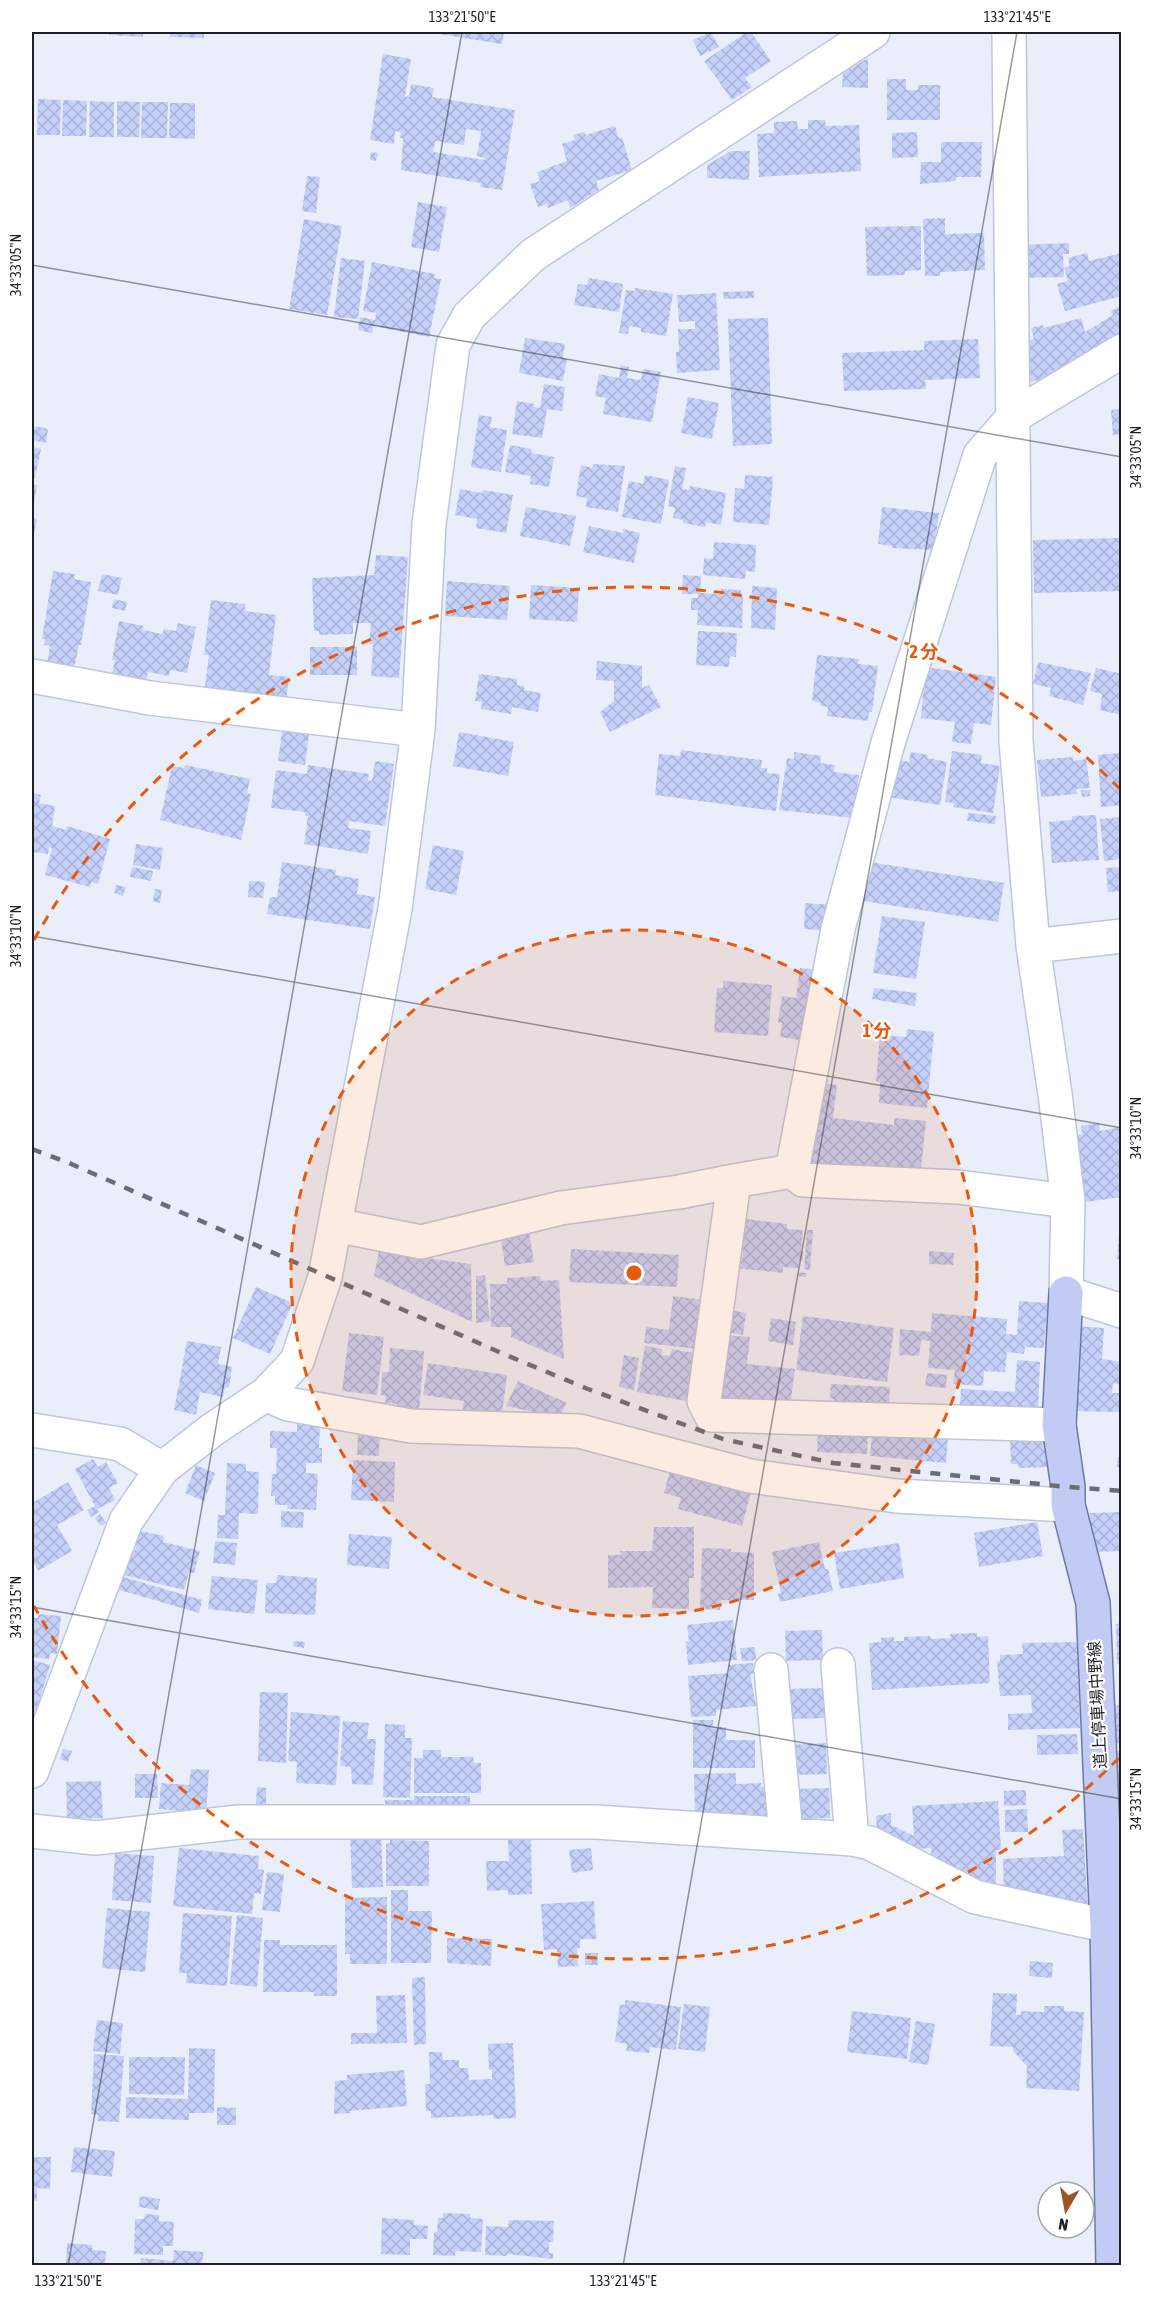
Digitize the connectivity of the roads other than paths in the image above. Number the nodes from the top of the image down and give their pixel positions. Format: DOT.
graph roads {
  1 [pos="873,32"];
  2 [pos="1009,32"];
  3 [pos="1122,351"];
  4 [pos="1014,416"];
  5 [pos="32,676"];
  6 [pos="418,730"];
  7 [pos="1122,936"];
  8 [pos="1033,946"];
  9 [pos="792,1171"];
  10 [pos="734,1181"];
  11 [pos="1068,1201"];
  12 [pos="335,1225"];
  13 [pos="1066,1293"];
  14 [pos="1122,1311"];
  15 [pos="266,1394"];
  16 [pos="1059,1425"];
  17 [pos="32,1430"];
  18 [pos="162,1469"];
  19 [pos="1068,1505"];
  20 [pos="838,1665"];
  21 [pos="771,1670"];
  22 [pos="32,1771"];
  23 [pos="32,1831"];
  24 [pos="786,1834"];
  25 [pos="852,1839"];
  26 [pos="1114,1928"];
  27 [pos="1113,2265"];
  1 -- 6 [label="street"];
  2 -- 4 [label="street"];
  3 -- 4 [label="street"];
  4 -- 8 [label="street"];
  4 -- 9 [label="street"];
  5 -- 6 [label="street"];
  6 -- 12 [label="street"];
  7 -- 8 [label="street"];
  8 -- 11 [label="street"];
  9 -- 10 [label="street"];
  9 -- 11 [label="street"];
  10 -- 12 [label="street"];
  10 -- 16 [label="street"];
  11 -- 13 [label="street"];
  12 -- 15 [label="street"];
  13 -- 14 [label="street"];
  13 -- 16 [label="main road, 道上停車場中野線"];
  15 -- 18 [label="street"];
  15 -- 19 [label="street"];
  16 -- 19 [label="main road, 道上停車場中野線"];
  17 -- 18 [label="street"];
  18 -- 22 [label="street"];
  19 -- 26 [label="main road, 道上停車場中野線"];
  20 -- 25 [label="street"];
  21 -- 24 [label="street"];
  23 -- 24 [label="street"];
  24 -- 25 [label="street"];
  25 -- 26 [label="street"];
  26 -- 27 [label="main road, 道上停車場中野線"];
}
